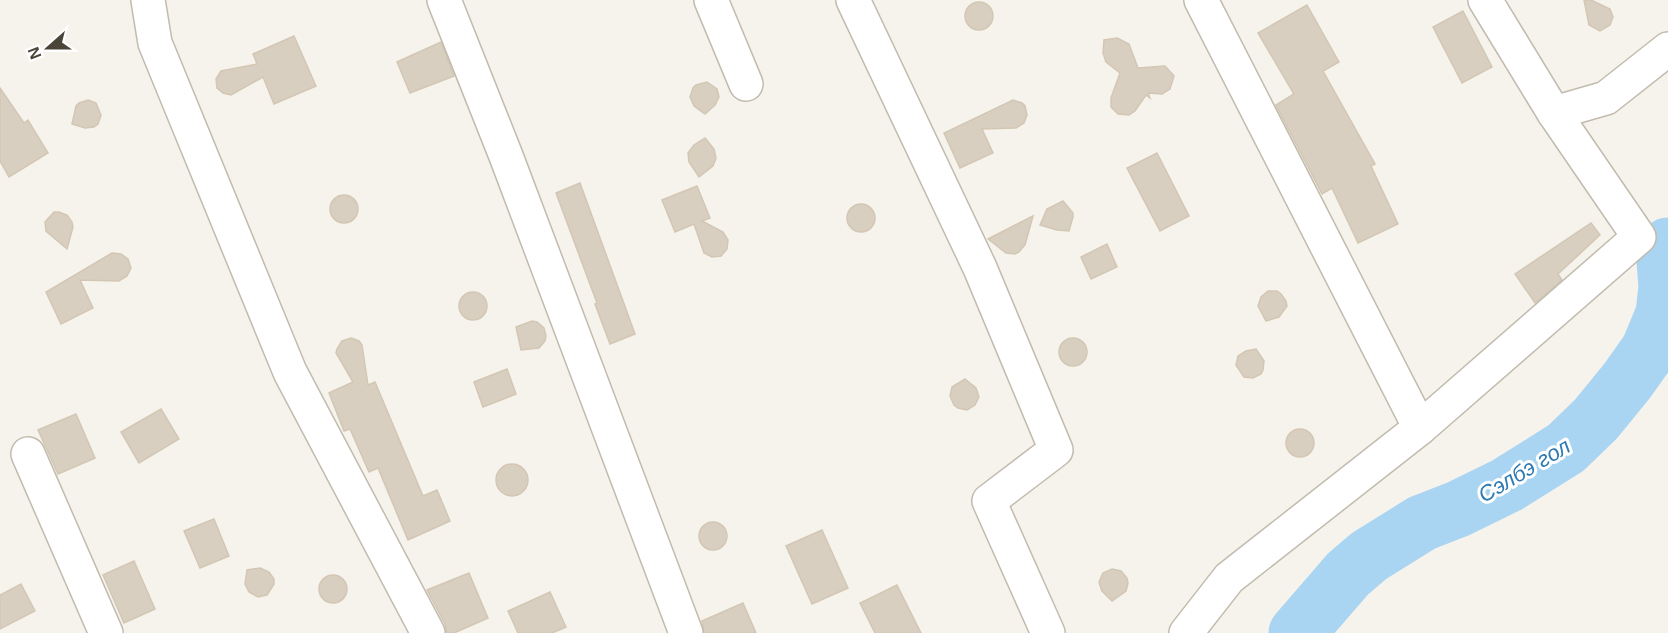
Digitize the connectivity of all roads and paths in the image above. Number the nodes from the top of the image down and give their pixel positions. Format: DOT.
graph roads {
  1 [pos="148,0"];
  2 [pos="444,0"];
  3 [pos="711,0"];
  4 [pos="853,0"];
  5 [pos="1201,0"];
  6 [pos="1485,0"];
  7 [pos="1668,49"];
  8 [pos="746,84"];
  9 [pos="1554,113"];
  10 [pos="1420,428"];
  11 [pos="28,454"];
  12 [pos="105,633"];
  13 [pos="428,633"];
  14 [pos="686,633"];
  15 [pos="1048,633"];
  16 [pos="1186,633"];
  1 -- 13 [label="street"];
  2 -- 14 [label="street"];
  3 -- 8 [label="street"];
  4 -- 15 [label="street"];
  5 -- 10 [label="street"];
  6 -- 9 [label="street"];
  7 -- 9 [label="street"];
  9 -- 10 [label="street"];
  10 -- 16 [label="street"];
  11 -- 12 [label="street"];
}
